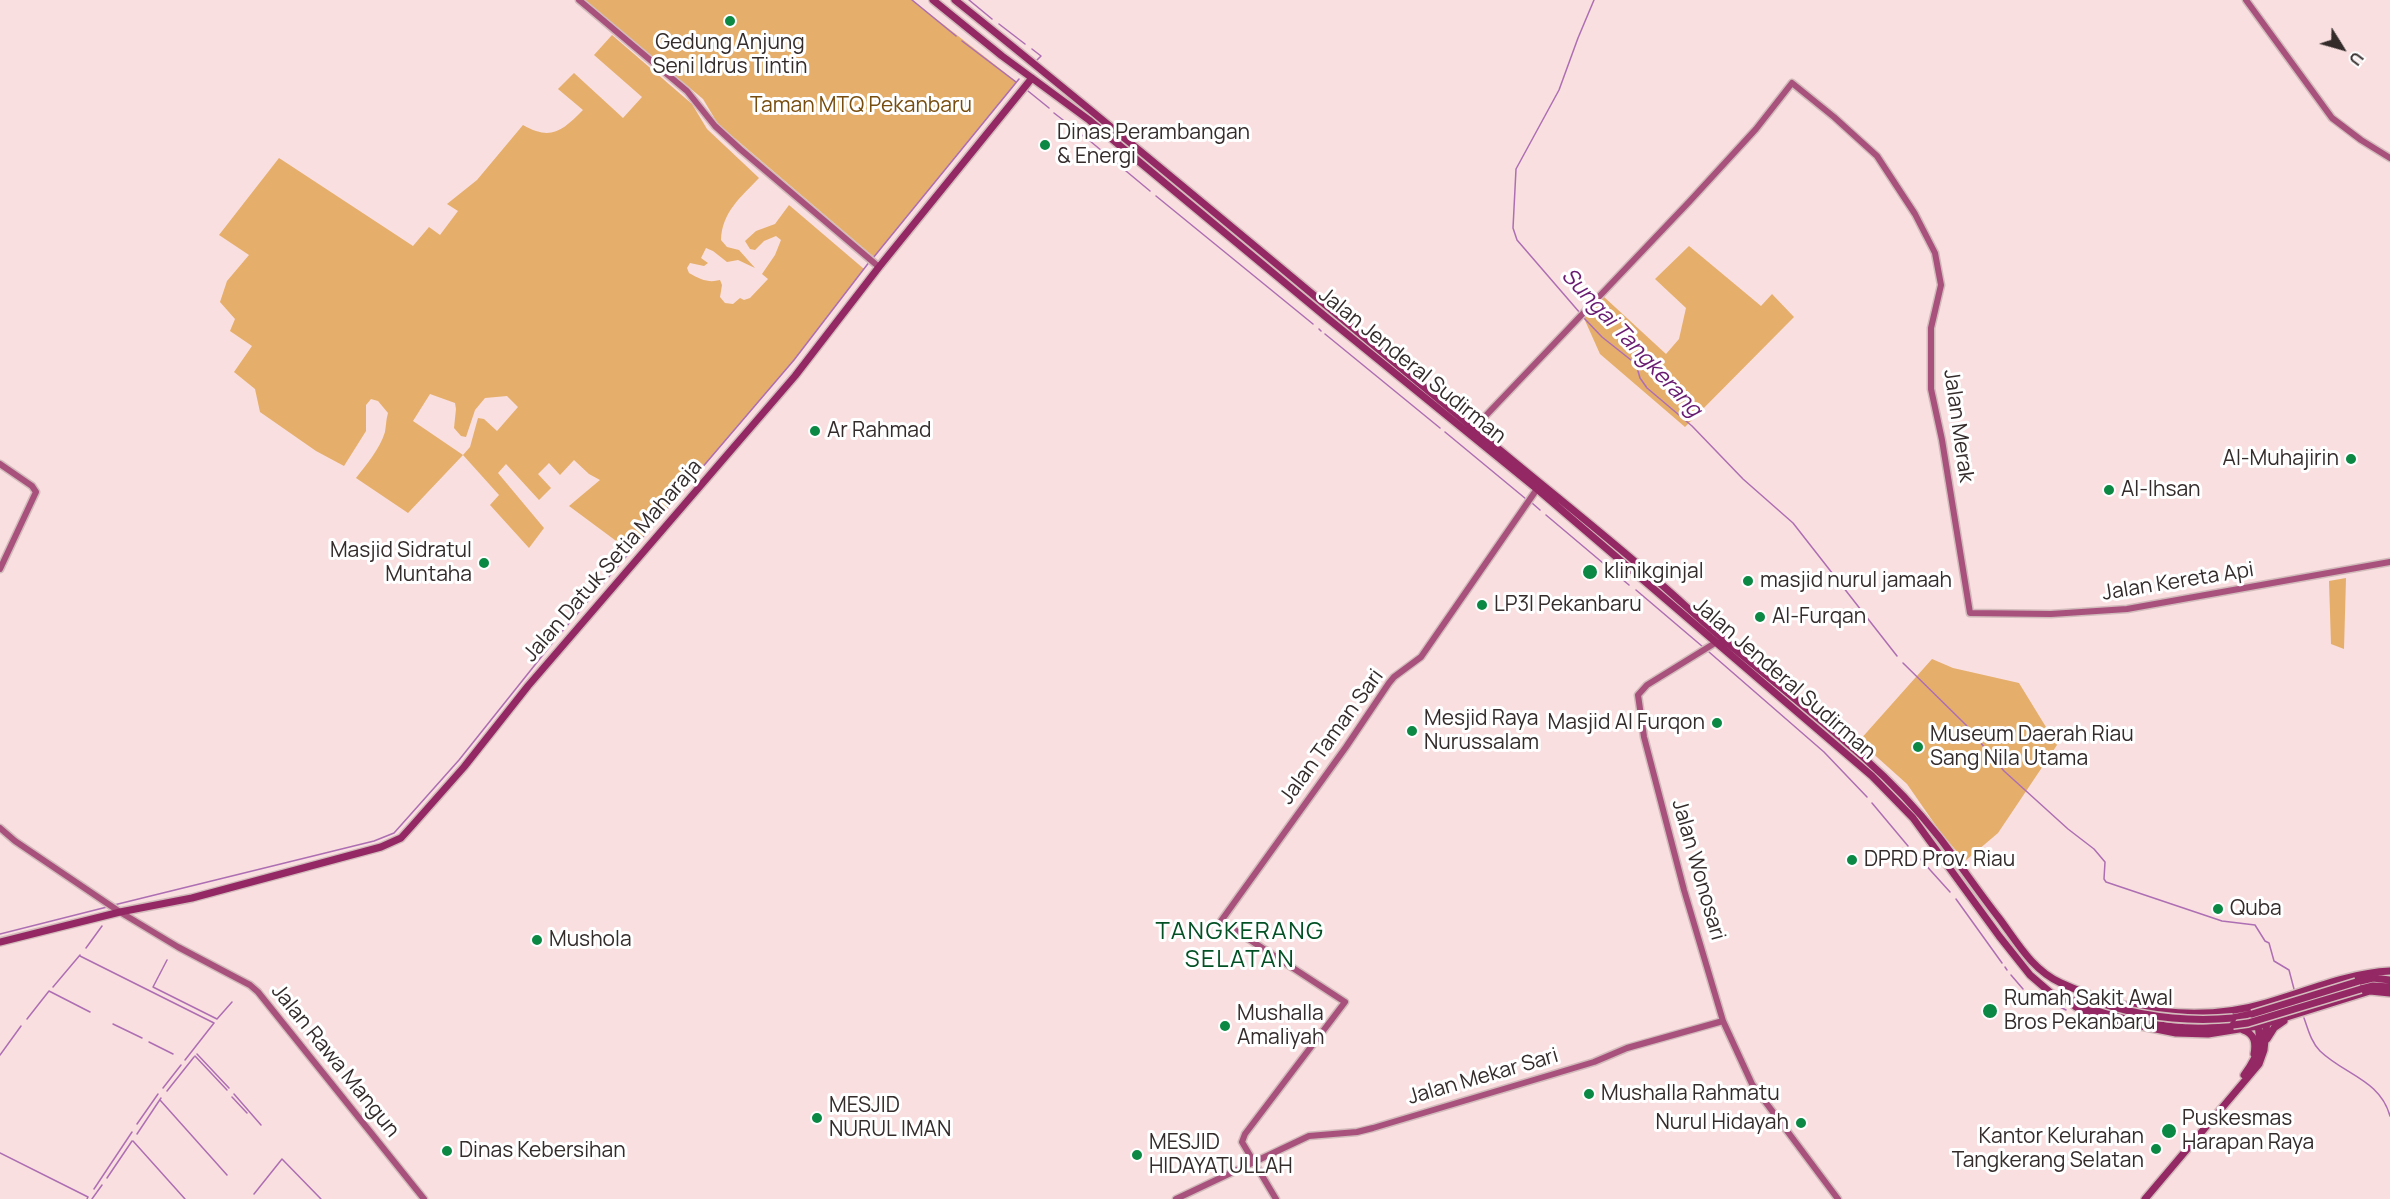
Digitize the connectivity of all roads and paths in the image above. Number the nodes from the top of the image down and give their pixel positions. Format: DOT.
graph roads {
  1 [pos="579,0"];
  2 [pos="933,0"];
  3 [pos="954,0"];
  4 [pos="2246,0"];
  5 [pos="1032,78"];
  6 [pos="2390,158"];
  7 [pos="1273,260"];
  8 [pos="874,263"];
  9 [pos="1267,267"];
  10 [pos="1474,428"];
  11 [pos="0,464"];
  12 [pos="1537,489"];
  13 [pos="2390,562"];
  14 [pos="0,569"];
  15 [pos="1970,613"];
  16 [pos="1715,643"];
  17 [pos="0,828"];
  18 [pos="120,912"];
  19 [pos="0,942"];
  20 [pos="2390,970"];
  21 [pos="2390,980"];
  22 [pos="2058,982"];
  23 [pos="2390,987"];
  24 [pos="2306,991"];
  25 [pos="2390,993"];
  26 [pos="2079,999"];
  27 [pos="2068,1000"];
  28 [pos="2263,1004"];
  29 [pos="2254,1006"];
  30 [pos="2311,1010"];
  31 [pos="2220,1012"];
  32 [pos="2296,1015"];
  33 [pos="1723,1021"];
  34 [pos="2267,1023"];
  35 [pos="2258,1026"];
  36 [pos="2242,1030"];
  37 [pos="2221,1033"];
  38 [pos="2264,1050"];
  39 [pos="2246,1073"];
  40 [pos="2224,1105"];
  41 [pos="1254,1163"];
  42 [pos="424,1199"];
  43 [pos="1176,1199"];
  44 [pos="1276,1199"];
  45 [pos="1838,1199"];
  46 [pos="2145,1199"];
  1 -- 8 [label="street"];
  2 -- 5 [label="main road, Jalan Jenderal Sudirman"];
  3 -- 7 [label="main road, Jalan Jenderal Sudirman"];
  4 -- 6 [label="street"];
  5 -- 8 [label="main road, Jalan Datuk Setia Maharaja"];
  5 -- 9 [label="main road, Jalan Jenderal Sudirman"];
  7 -- 9 [label="main road"];
  7 -- 10 [label="main road, Jalan Jenderal Sudirman"];
  8 -- 18 [label="main road, Jalan Datuk Setia Maharaja"];
  9 -- 12 [label="main road, Jalan Jenderal Sudirman"];
  10 -- 15 [label="street, Jalan Merak"];
  10 -- 22 [label="main road, Jalan Jenderal Sudirman"];
  11 -- 14 [label="street"];
  12 -- 16 [label="main road, Jalan Jenderal Sudirman"];
  12 -- 41 [label="street, Jalan Taman Sari"];
  13 -- 15 [label="street, Jalan Kereta Api"];
  16 -- 27 [label="main road, Jalan Jenderal Sudirman"];
  16 -- 33 [label="street, Jalan Wonosari"];
  17 -- 18 [label="street, Jalan Rawa Mangun"];
  18 -- 19 [label="main road, Jalan Datuk Setia Maharaja"];
  18 -- 42 [label="street, Jalan Rawa Mangun"];
  20 -- 24 [label="main road, Jalan Jenderal Sudirman"];
  21 -- 26 [label="main road, bridge"];
  22 -- 26 [label="main road"];
  22 -- 31 [label="main road, Jalan Jenderal Sudirman"];
  23 -- 26 [label="main road, bridge"];
  24 -- 28 [label="main road, Jalan Jenderal Sudirman"];
  24 -- 30 [label="main road"];
  25 -- 30 [label="main road, Jalan Jenderal Sudirman"];
  26 -- 27 [label="main road"];
  27 -- 37 [label="main road, Jalan Jenderal Sudirman"];
  28 -- 29 [label="main road, Jalan Jenderal Sudirman"];
  28 -- 34 [label="main road"];
  29 -- 31 [label="main road, Jalan Jenderal Sudirman"];
  29 -- 35 [label="main road"];
  30 -- 32 [label="main road, Jalan Jenderal Sudirman"];
  31 -- 37 [label="main road"];
  32 -- 34 [label="main road, Jalan Jenderal Sudirman"];
  32 -- 38 [label="main road"];
  33 -- 41 [label="street, Jalan Mekar Sari"];
  33 -- 45 [label="street, Jalan Wonosari"];
  34 -- 35 [label="main road, Jalan Jenderal Sudirman"];
  34 -- 38 [label="main road"];
  35 -- 36 [label="main road, Jalan Jenderal Sudirman"];
  35 -- 39 [label="main road"];
  36 -- 37 [label="main road, Jalan Jenderal Sudirman"];
  36 -- 39 [label="main road"];
  38 -- 40 [label="main road"];
  39 -- 40 [label="main road"];
  40 -- 46 [label="main road"];
  41 -- 43 [label="street, Jalan Mekar Sari"];
  41 -- 44 [label="street"];
}
